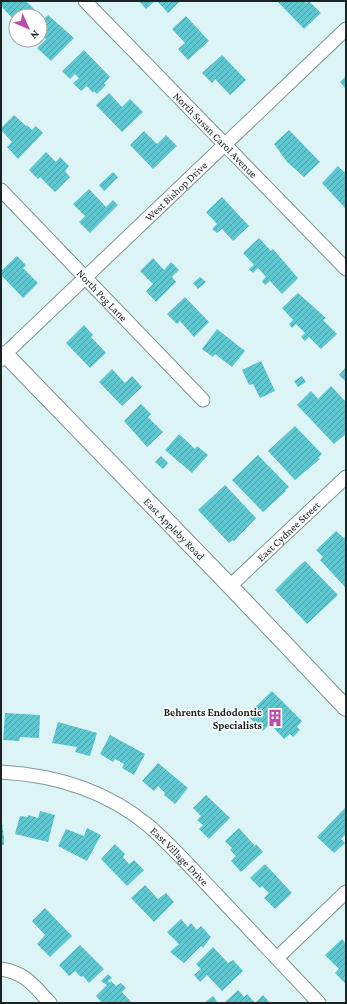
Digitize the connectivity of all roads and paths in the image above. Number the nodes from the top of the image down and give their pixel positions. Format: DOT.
graph roads {
  1 [pos="85,1"];
  2 [pos="346,29"];
  3 [pos="225,144"];
  4 [pos="1,190"];
  5 [pos="346,269"];
  6 [pos="85,278"];
  7 [pos="3,356"];
  8 [pos="203,400"];
  9 [pos="346,477"];
  10 [pos="230,586"];
  11 [pos="346,708"];
  12 [pos="1,772"];
  13 [pos="346,892"];
  14 [pos="277,958"];
  15 [pos="1,969"];
  16 [pos="50,1003"];
  17 [pos="319,1003"];
  1 -- 3 [label="street, North Susan Carol Avenue"];
  2 -- 3 [label="street, West Bishop Drive"];
  3 -- 5 [label="street, North Susan Carol Avenue"];
  3 -- 6 [label="street, West Bishop Drive"];
  4 -- 6 [label="street, North Peg Lane"];
  6 -- 7 [label="street, West Bishop Drive"];
  6 -- 8 [label="street, North Peg Lane"];
  7 -- 10 [label="street, East Appleby Road"];
  9 -- 10 [label="street, East Cydnee Street"];
  10 -- 11 [label="street, East Appleby Road"];
  12 -- 14 [label="street, East Village Drive"];
  13 -- 14 [label="street"];
  14 -- 17 [label="street, East Village Drive"];
  15 -- 16 [label="street"];
}
